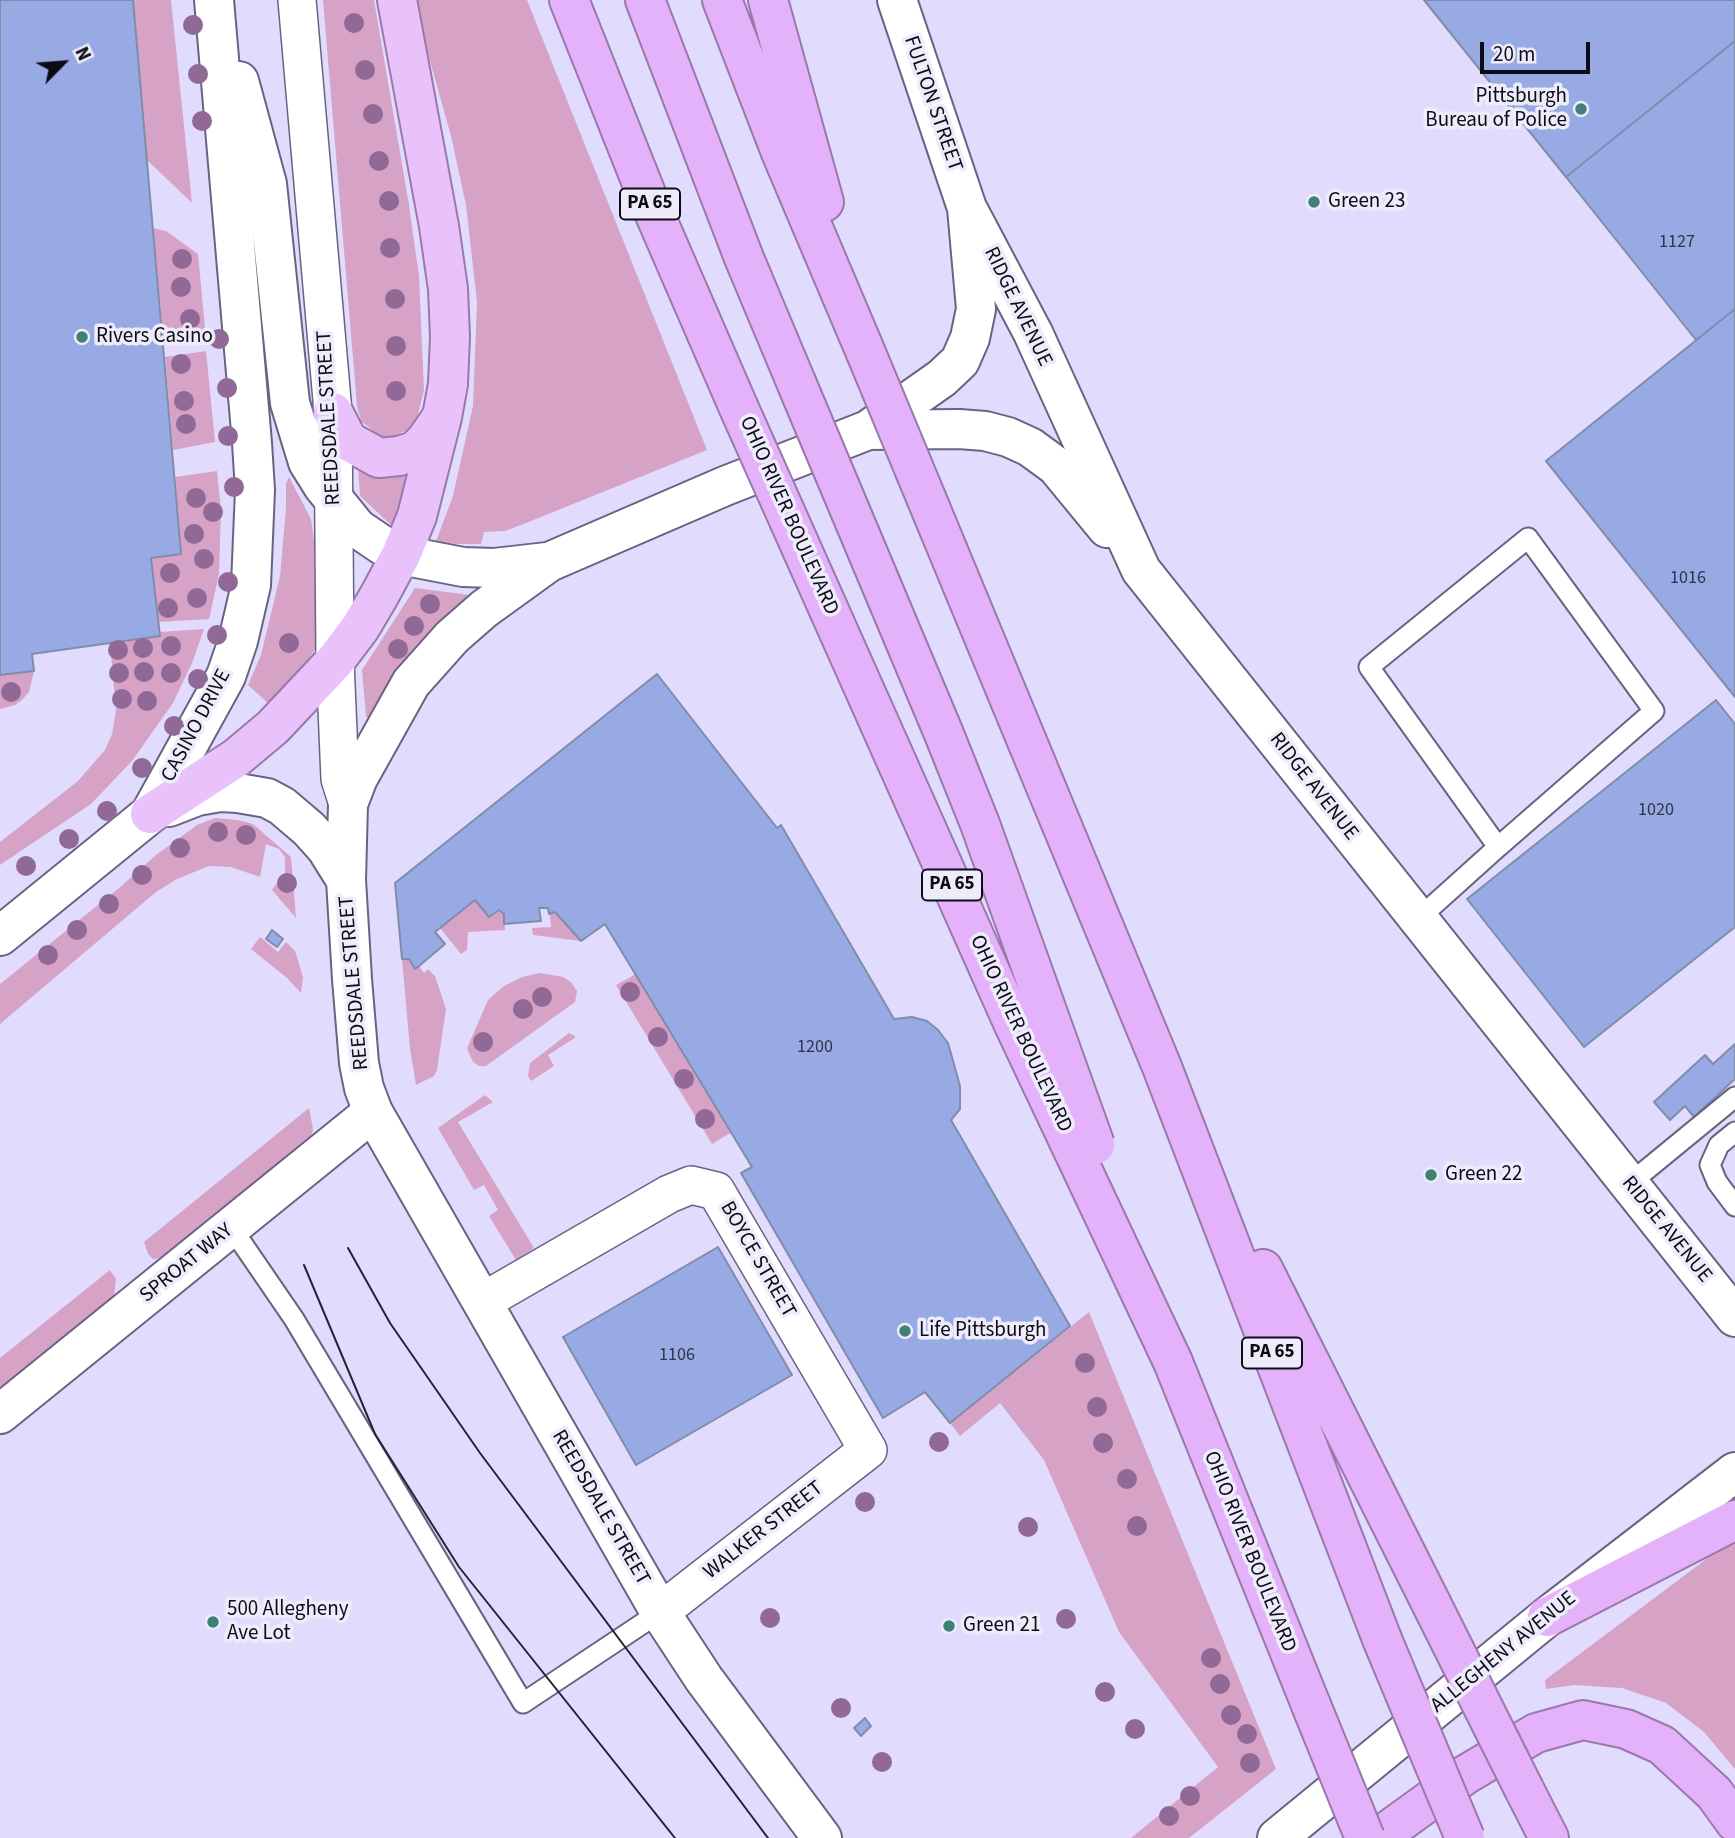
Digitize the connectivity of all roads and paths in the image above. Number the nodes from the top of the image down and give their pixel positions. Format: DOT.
graph roads {
  1 [pos="215,0"];
  2 [pos="298,0"];
  3 [pos="397,0"];
  4 [pos="569,0"];
  5 [pos="645,0"];
  6 [pos="722,0"];
  7 [pos="768,0"];
  8 [pos="897,0"];
  9 [pos="967,208"];
  10 [pos="866,353"];
  11 [pos="333,412"];
  12 [pos="442,417"];
  13 [pos="868,430"];
  14 [pos="335,504"];
  15 [pos="401,555"];
  16 [pos="550,562"];
  17 [pos="1141,570"];
  18 [pos="335,661"];
  19 [pos="348,804"];
  20 [pos="150,814"];
  21 [pos="1498,848"];
  22 [pos="346,880"];
  23 [pos="1418,919"];
  24 [pos="0,936"];
  25 [pos="1162,1067"];
  26 [pos="1735,1097"];
  27 [pos="373,1112"];
  28 [pos="1735,1132"];
  29 [pos="1629,1184"];
  30 [pos="1735,1206"];
  31 [pos="231,1227"];
  32 [pos="482,1302"];
  33 [pos="1735,1317"];
  34 [pos="1173,1362"];
  35 [pos="0,1414"];
  36 [pos="868,1450"];
  37 [pos="1735,1472"];
  38 [pos="1735,1520"];
  39 [pos="660,1612"];
  40 [pos="1547,1617"];
  41 [pos="1662,1745"];
  42 [pos="1735,1822"];
  43 [pos="822,1838"];
  44 [pos="1277,1838"];
  45 [pos="1365,1838"];
  46 [pos="1378,1838"];
  47 [pos="1465,1838"];
  48 [pos="1549,1838"];
  49 [pos="1714,1838"];
  1 -- 14 [label="main road"];
  1 -- 20 [label="main road, CASINO DRIVE"];
  2 -- 11 [label="street, REEDSDALE STREET"];
  3 -- 12 [label="highway"];
  4 -- 34 [label="highway, OHIO RIVER BOULEVARD / PA 65, bridge"];
  5 -- 34 [label="highway, bridge"];
  6 -- 10 [label="highway, PA 65"];
  7 -- 10 [label="highway"];
  8 -- 9 [label="main road, FULTON STREET"];
  9 -- 13 [label="main road"];
  9 -- 17 [label="main road, RIDGE AVENUE"];
  10 -- 25 [label="highway, PA 65, bridge"];
  11 -- 12 [label="highway"];
  11 -- 14 [label="street, REEDSDALE STREET"];
  12 -- 15 [label="highway"];
  13 -- 16 [label="main road"];
  13 -- 17 [label="main road"];
  14 -- 15 [label="main road"];
  14 -- 18 [label="street, REEDSDALE STREET"];
  15 -- 16 [label="main road"];
  15 -- 18 [label="highway"];
  16 -- 19 [label="main road"];
  17 -- 23 [label="main road, RIDGE AVENUE"];
  18 -- 19 [label="street, REEDSDALE STREET"];
  18 -- 20 [label="highway"];
  19 -- 22 [label="main road, REEDSDALE STREET"];
  20 -- 22 [label="main road"];
  20 -- 24 [label="main road, CASINO DRIVE"];
  21 -- 21 [label="lane"];
  21 -- 23 [label="lane"];
  22 -- 27 [label="main road, REEDSDALE STREET"];
  23 -- 29 [label="main road, RIDGE AVENUE"];
  25 -- 47 [label="highway, PA 65, bridge"];
  25 -- 48 [label="highway, bridge"];
  26 -- 29 [label="lane"];
  27 -- 31 [label="main road, SPROAT WAY"];
  27 -- 32 [label="main road, REEDSDALE STREET"];
  28 -- 30 [label="lane"];
  29 -- 33 [label="main road, RIDGE AVENUE"];
  31 -- 35 [label="main road, SPROAT WAY"];
  31 -- 39 [label="lane"];
  32 -- 36 [label="street, BOYCE STREET"];
  32 -- 39 [label="main road, REEDSDALE STREET"];
  34 -- 45 [label="highway, OHIO RIVER BOULEVARD / PA 65, bridge"];
  36 -- 39 [label="street, WALKER STREET"];
  37 -- 40 [label="main road, ALLEGHENY AVENUE"];
  38 -- 40 [label="highway"];
  39 -- 43 [label="main road, REEDSDALE STREET"];
  40 -- 44 [label="main road, ALLEGHENY AVENUE"];
  41 -- 42 [label="highway"];
  41 -- 46 [label="highway"];
  41 -- 49 [label="highway"];
}
